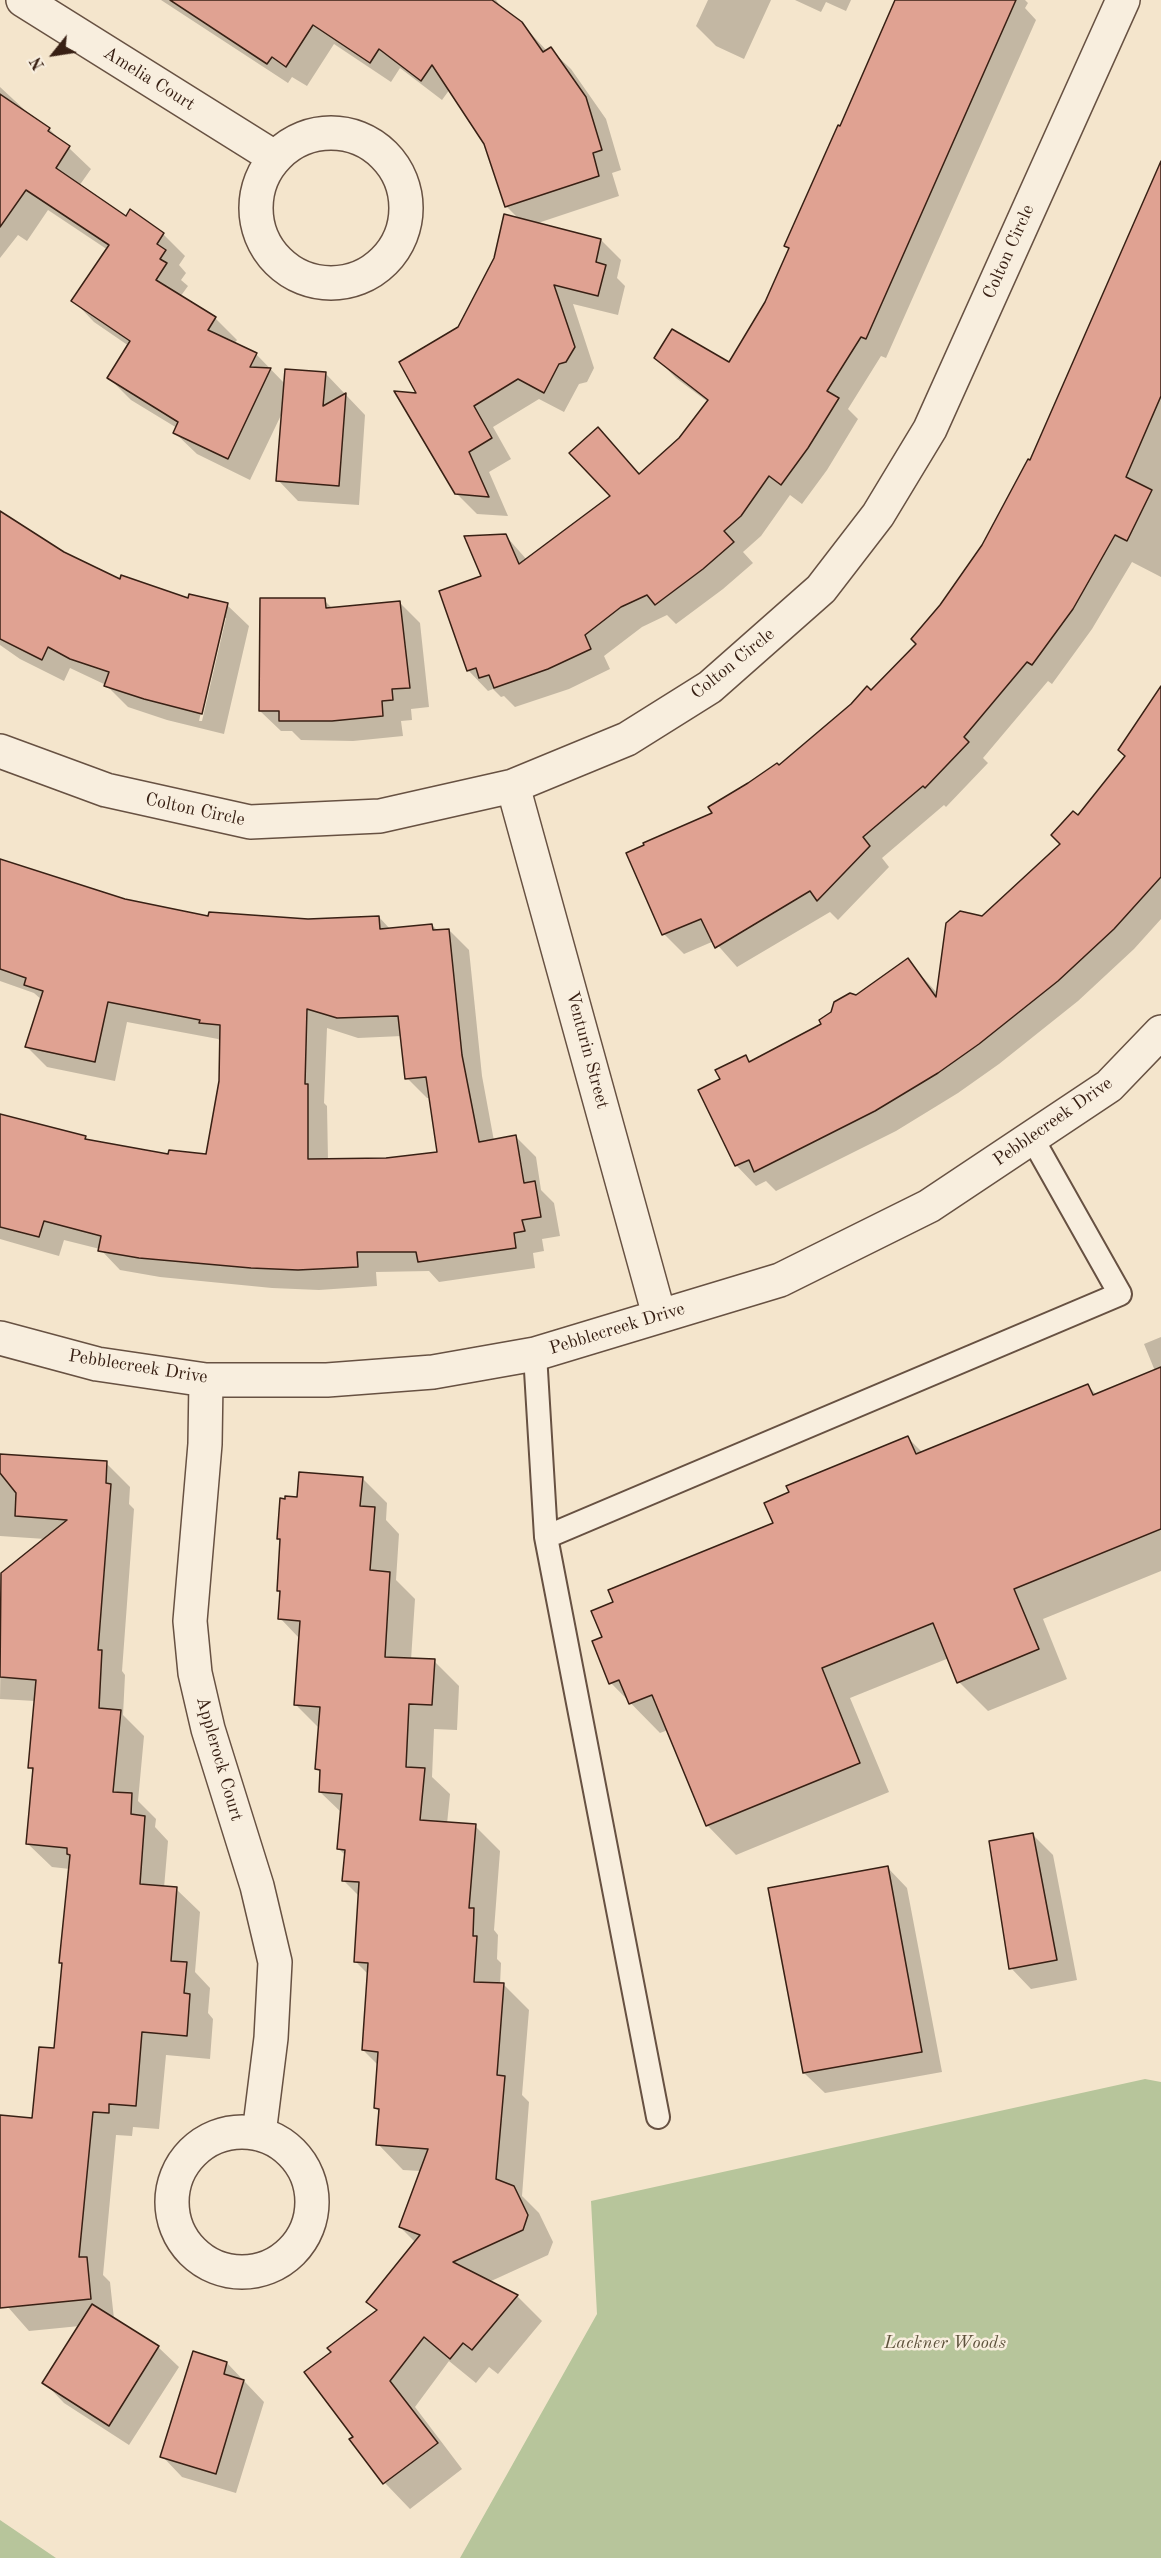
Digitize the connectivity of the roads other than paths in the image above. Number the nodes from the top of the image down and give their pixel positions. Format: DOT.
graph roads {
  1 [pos="23,0"];
  2 [pos="1123,0"];
  3 [pos="274,158"];
  4 [pos="0,751"];
  5 [pos="513,786"];
  6 [pos="1161,1032"];
  7 [pos="1032,1138"];
  8 [pos="659,1315"];
  9 [pos="0,1338"];
  10 [pos="535,1354"];
  11 [pos="206,1380"];
  12 [pos="546,1537"];
  13 [pos="658,2117"];
  14 [pos="259,2134"];
  1 -- 3 [label="street, Amelia Court"];
  2 -- 5 [label="street, Colton Circle"];
  3 -- 3 [label="street"];
  4 -- 5 [label="street, Colton Circle"];
  5 -- 8 [label="street, Venturin Street"];
  6 -- 7 [label="street, Pebblecreek Drive"];
  7 -- 8 [label="street, Pebblecreek Drive"];
  7 -- 12 [label="lane"];
  8 -- 10 [label="street, Pebblecreek Drive"];
  9 -- 11 [label="street, Pebblecreek Drive"];
  10 -- 11 [label="street, Pebblecreek Drive"];
  10 -- 12 [label="lane"];
  11 -- 14 [label="street, Applerock Court"];
  12 -- 13 [label="lane"];
  14 -- 14 [label="street"];
}
